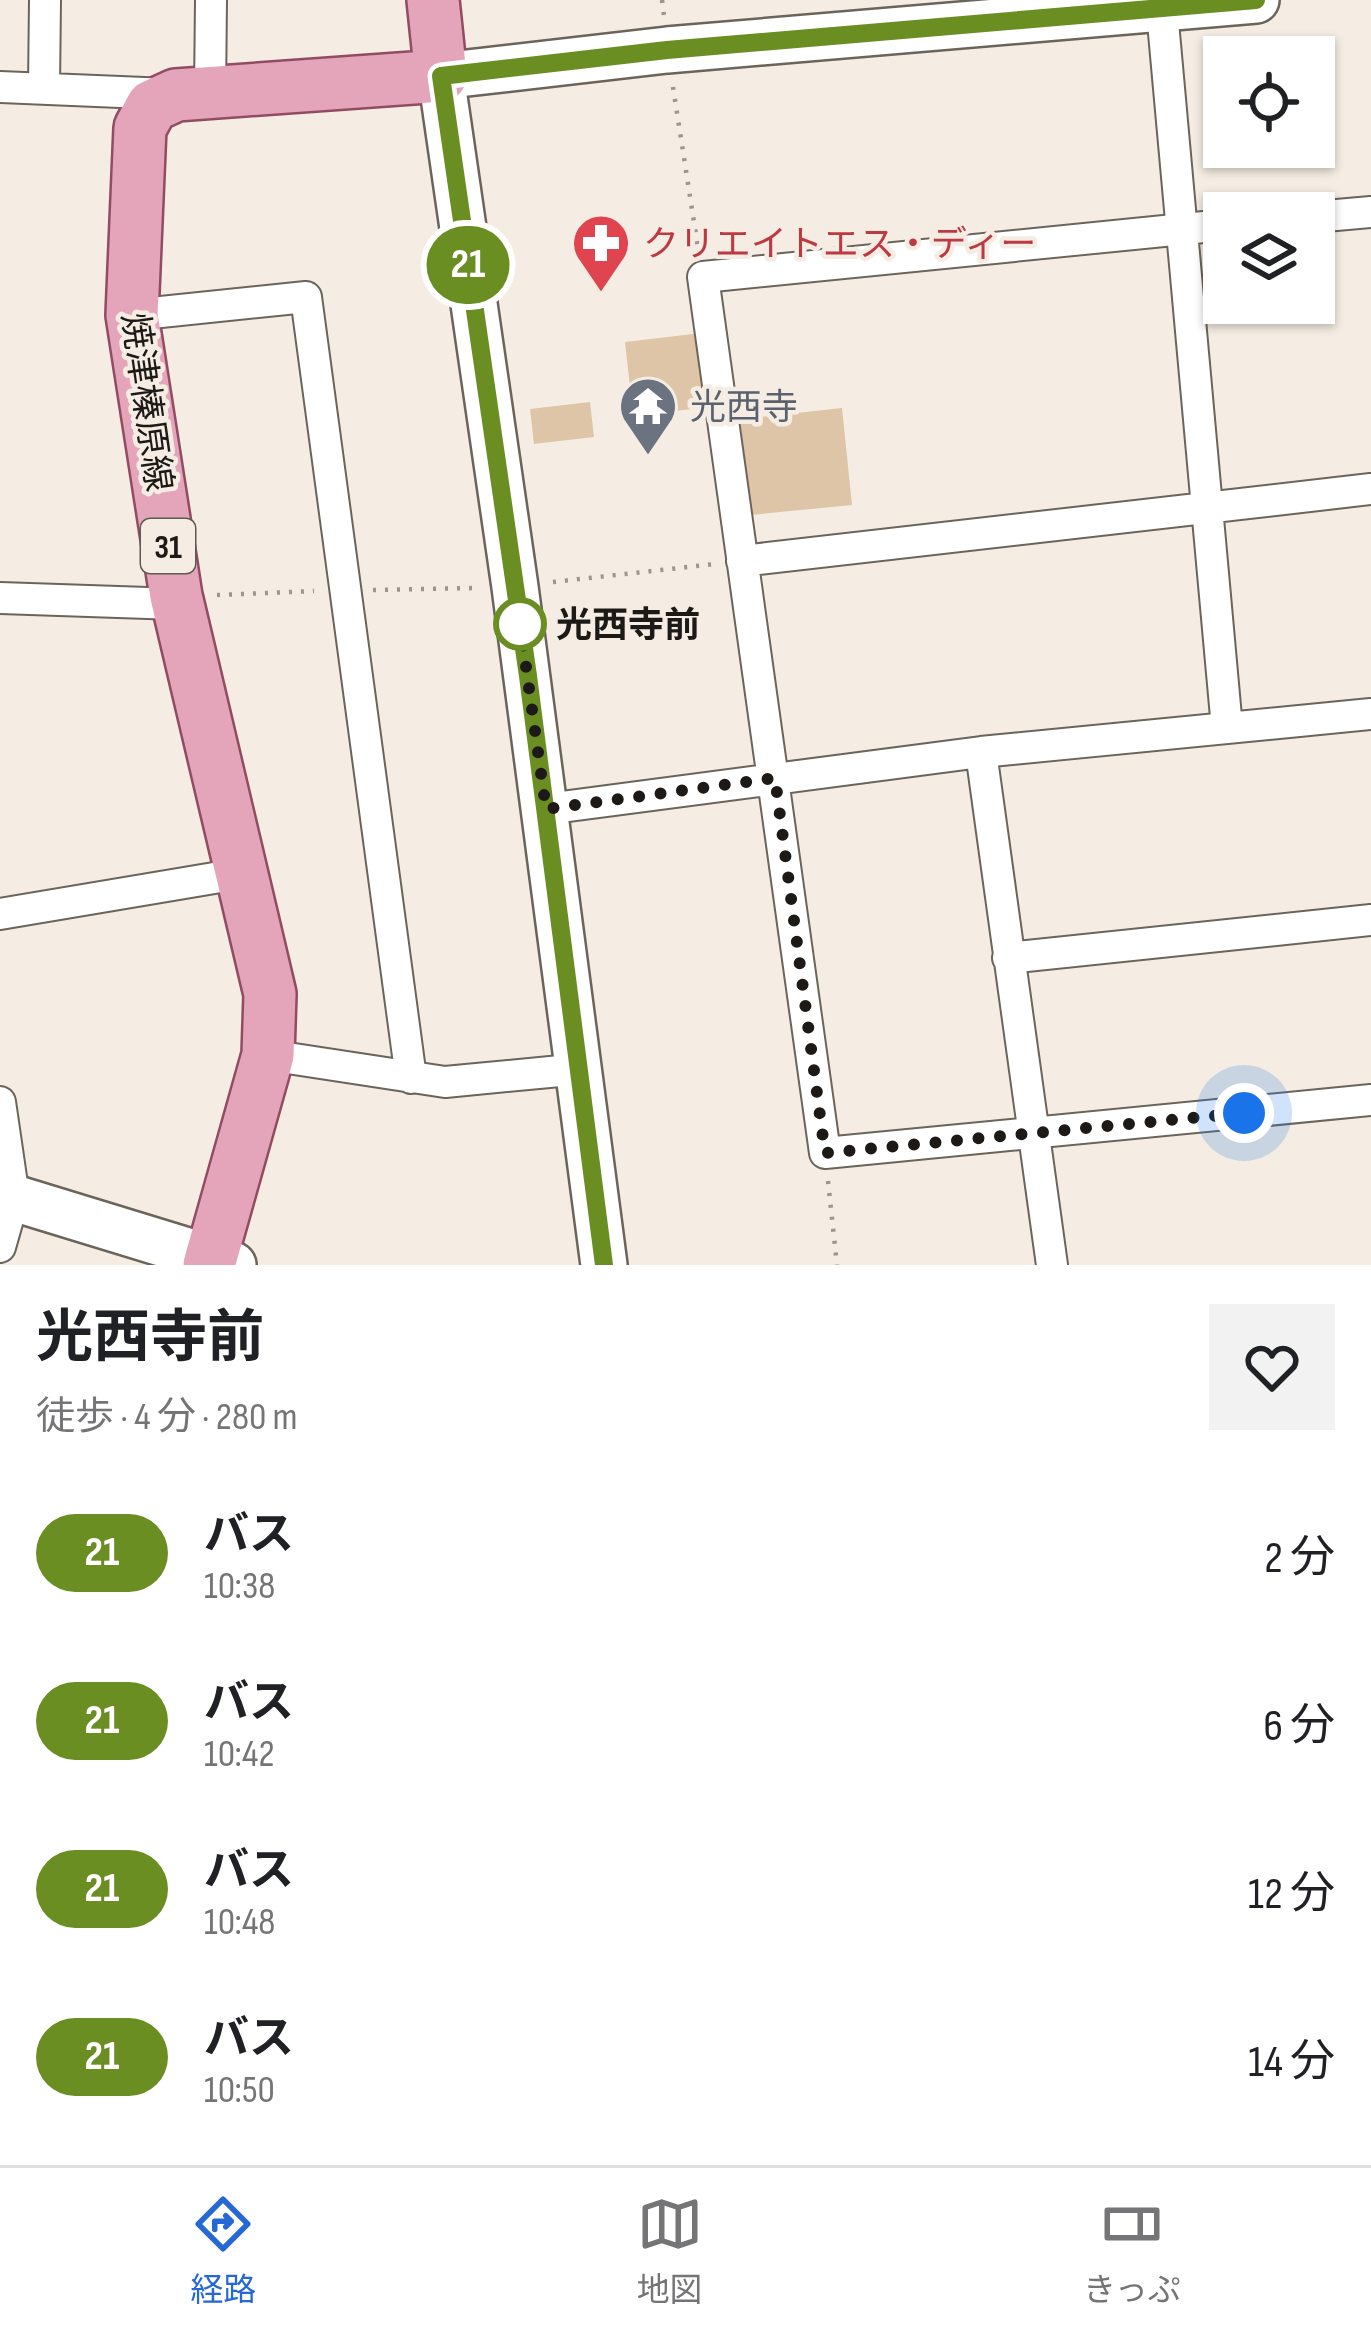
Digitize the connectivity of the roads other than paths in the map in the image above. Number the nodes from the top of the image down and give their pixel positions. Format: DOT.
graph roads {
  1 [pos="45,0"];
  2 [pos="211,0"];
  3 [pos="433,0"];
  4 [pos="1256,0"];
  5 [pos="1162,5"];
  6 [pos="441,76"];
  7 [pos="0,87"];
  8 [pos="44,87"];
  9 [pos="193,94"];
  10 [pos="1371,212"];
  11 [pos="1335,215"];
  12 [pos="1203,227"];
  13 [pos="1184,228"];
  14 [pos="132,315"];
  15 [pos="1371,489"];
  16 [pos="1206,507"];
  17 [pos="742,561"];
  18 [pos="0,598"];
  19 [pos="177,604"];
  20 [pos="1371,714"];
  21 [pos="1227,728"];
  22 [pos="981,752"];
  23 [pos="775,778"];
  24 [pos="546,809"];
  25 [pos="238,874"];
  26 [pos="0,914"];
  27 [pos="1371,920"];
  28 [pos="1008,958"];
  29 [pos="268,1055"];
  30 [pos="581,1069"];
  31 [pos="411,1078"];
  32 [pos="1371,1100"];
  33 [pos="0,1102"];
  34 [pos="1031,1134"];
  35 [pos="7,1199"];
  36 [pos="0,1247"];
  37 [pos="218,1263"];
  38 [pos="604,1265"];
  39 [pos="1052,1265"];
  1 -- 8 [label="street"];
  2 -- 9 [label="street"];
  3 -- 6 [label="main road"];
  4 -- 5 [label="main road"];
  5 -- 6 [label="main road"];
  5 -- 13 [label="street"];
  6 -- 9 [label="main road"];
  6 -- 24 [label="main road"];
  7 -- 8 [label="street"];
  8 -- 9 [label="street"];
  9 -- 14 [label="main road, 焼津榛原線 / 31"];
  10 -- 11 [label="street"];
  12 -- 13 [label="street"];
  13 -- 16 [label="street"];
  13 -- 17 [label="street"];
  14 -- 19 [label="main road, 焼津榛原線 / 31"];
  14 -- 31 [label="street"];
  15 -- 16 [label="street"];
  16 -- 17 [label="street"];
  16 -- 21 [label="street"];
  17 -- 23 [label="street"];
  18 -- 19 [label="street"];
  19 -- 25 [label="main road, 焼津榛原線 / 31"];
  20 -- 21 [label="street"];
  21 -- 22 [label="street"];
  22 -- 23 [label="street"];
  22 -- 28 [label="street"];
  23 -- 24 [label="street"];
  23 -- 34 [label="street"];
  24 -- 30 [label="main road"];
  25 -- 26 [label="street"];
  25 -- 29 [label="main road, 焼津榛原線 / 31"];
  27 -- 28 [label="street"];
  28 -- 34 [label="street"];
  29 -- 31 [label="street"];
  29 -- 37 [label="main road, 焼津榛原線 / 31"];
  30 -- 31 [label="street"];
  30 -- 38 [label="main road"];
  32 -- 34 [label="street"];
  33 -- 35 [label="street"];
  34 -- 39 [label="street"];
  35 -- 36 [label="street"];
  35 -- 37 [label="main road"];
}
